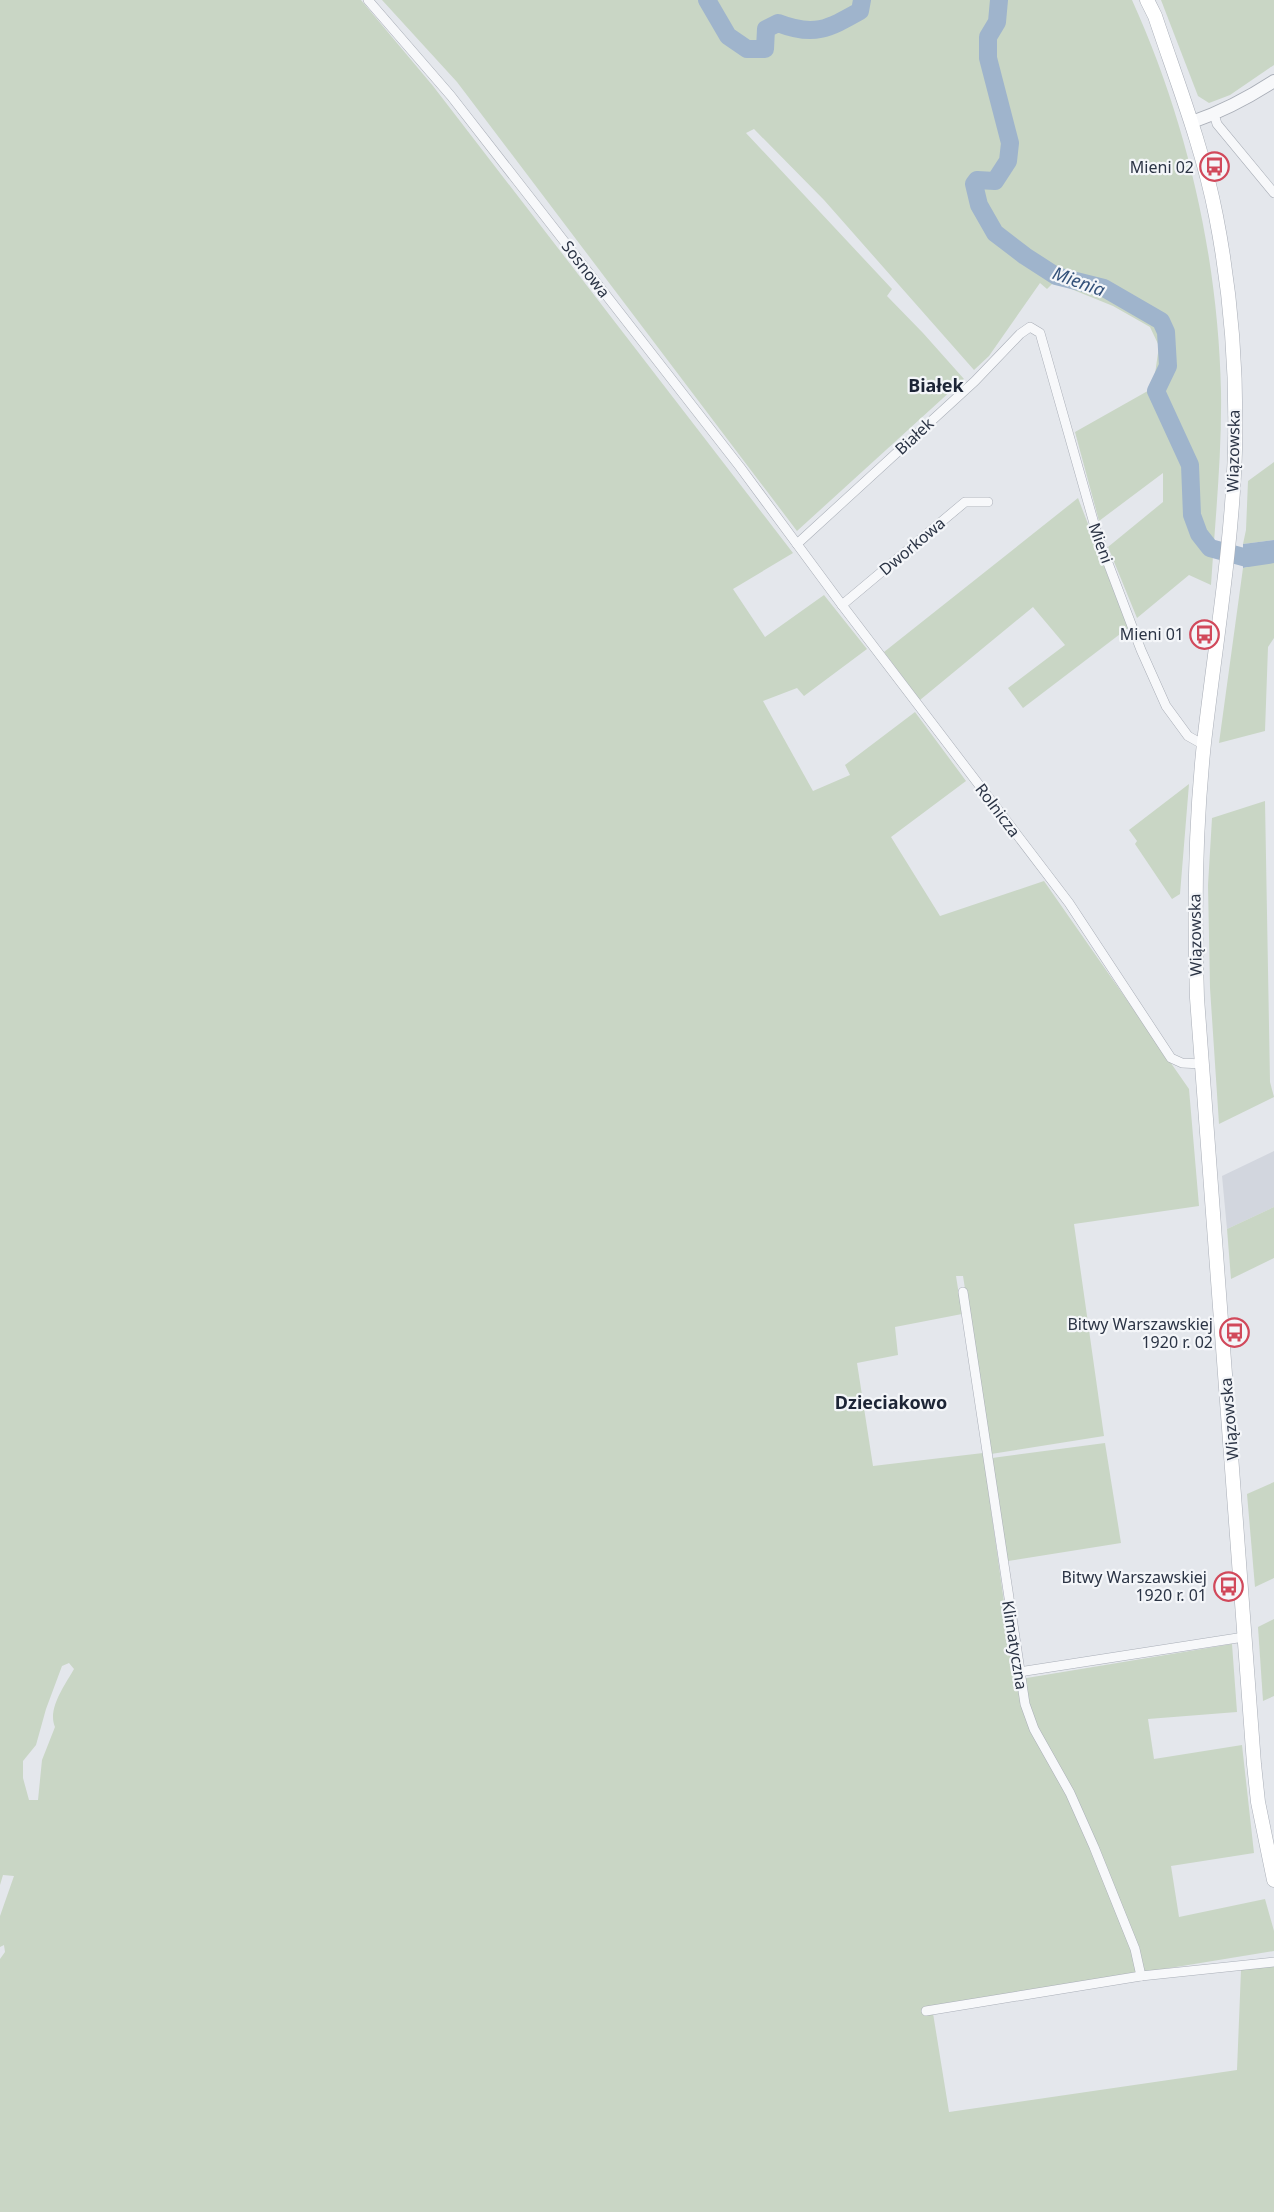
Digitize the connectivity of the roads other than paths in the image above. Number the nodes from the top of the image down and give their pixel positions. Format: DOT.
graph roads {
  1 [pos="368,0"];
  2 [pos="1147,0"];
  3 [pos="1274,81"];
  4 [pos="1214,114"];
  5 [pos="1192,122"];
  6 [pos="1274,193"];
  7 [pos="1030,327"];
  8 [pos="988,502"];
  9 [pos="797,544"];
  10 [pos="842,605"];
  11 [pos="1204,745"];
  12 [pos="1202,1064"];
  13 [pos="963,1292"];
  14 [pos="1244,1637"];
  15 [pos="1018,1672"];
  16 [pos="1274,1880"];
  17 [pos="1274,1962"];
  18 [pos="1141,1977"];
  19 [pos="926,2011"];
  1 -- 9 [label="street, Sosnowa"];
  2 -- 5 [label="main road, Wiązowska"];
  3 -- 4 [label="street"];
  4 -- 5 [label="street"];
  4 -- 6 [label="street"];
  5 -- 11 [label="main road, Wiązowska"];
  7 -- 9 [label="street, Białek"];
  7 -- 11 [label="street, Mieni"];
  8 -- 10 [label="street, Dworkowa"];
  9 -- 10 [label="street, Rolnicza"];
  10 -- 12 [label="street, Rolnicza"];
  11 -- 12 [label="main road, Wiązowska"];
  12 -- 14 [label="main road, Wiązowska"];
  13 -- 15 [label="street, Klimatyczna"];
  14 -- 15 [label="street"];
  14 -- 16 [label="main road, Wiązowska"];
  15 -- 18 [label="street, Klimatyczna"];
  17 -- 18 [label="street"];
  18 -- 19 [label="street"];
}
